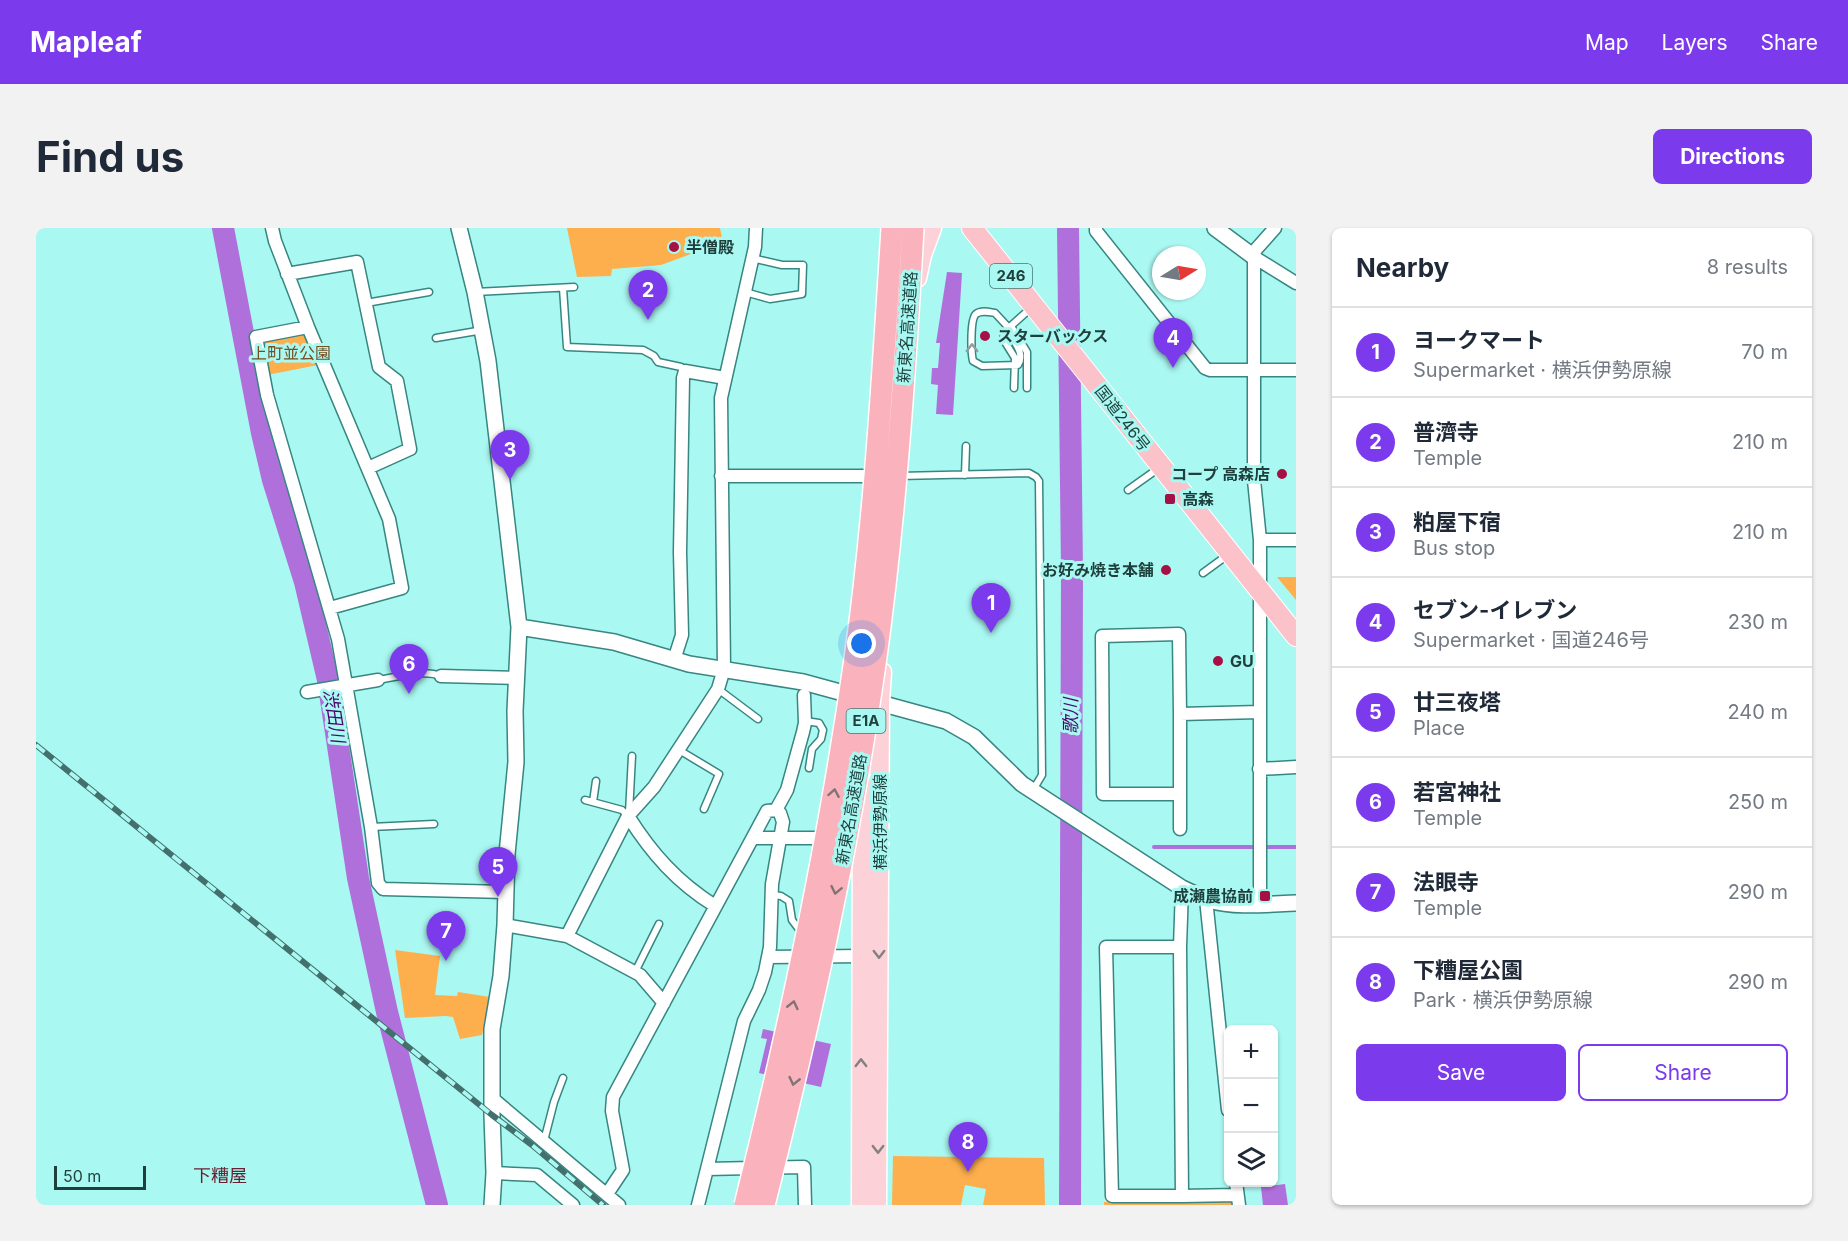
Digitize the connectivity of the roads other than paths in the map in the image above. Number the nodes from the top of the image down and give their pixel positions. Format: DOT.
graph roads {
  1 [pos="272,228"];
  2 [pos="459,228"];
  3 [pos="756,228"];
  4 [pos="892,228"];
  5 [pos="913,228"];
  6 [pos="932,228"];
  7 [pos="972,228"];
  8 [pos="1096,228"];
  9 [pos="1215,228"];
  10 [pos="1275,228"];
  11 [pos="1252,256"];
  12 [pos="752,258"];
  13 [pos="287,274"];
  14 [pos="1296,283"];
  15 [pos="574,287"];
  16 [pos="564,288"];
  17 [pos="429,292"];
  18 [pos="475,292"];
  19 [pos="744,292"];
  20 [pos="366,303"];
  21 [pos="1034,306"];
  22 [pos="308,327"];
  23 [pos="1009,328"];
  24 [pos="483,330"];
  25 [pos="436,338"];
  26 [pos="1015,366"];
  27 [pos="1253,370"];
  28 [pos="1296,370"];
  29 [pos="685,371"];
  30 [pos="725,378"];
  31 [pos="1014,388"];
  32 [pos="1027,388"];
  33 [pos="966,446"];
  34 [pos="1162,466"];
  35 [pos="368,468"];
  36 [pos="965,475"];
  37 [pos="721,476"];
  38 [pos="887,476"];
  39 [pos="1128,490"];
  40 [pos="1260,540"];
  41 [pos="1296,540"];
  42 [pos="1229,554"];
  43 [pos="1203,573"];
  44 [pos="1260,590"];
  45 [pos="330,608"];
  46 [pos="519,627"];
  47 [pos="1296,636"];
  48 [pos="674,660"];
  49 [pos="724,669"];
  50 [pos="441,676"];
  51 [pos="516,678"];
  52 [pos="378,680"];
  53 [pos="344,685"];
  54 [pos="718,689"];
  55 [pos="307,692"];
  56 [pos="804,695"];
  57 [pos="872,700"];
  58 [pos="1259,712"];
  59 [pos="1180,714"];
  60 [pos="759,719"];
  61 [pos="805,721"];
  62 [pos="678,750"];
  63 [pos="632,756"];
  64 [pos="1296,767"];
  65 [pos="809,768"];
  66 [pos="1259,769"];
  67 [pos="596,782"];
  68 [pos="1032,791"];
  69 [pos="1180,794"];
  70 [pos="585,800"];
  71 [pos="593,802"];
  72 [pos="704,809"];
  73 [pos="777,810"];
  74 [pos="628,815"];
  75 [pos="434,824"];
  76 [pos="371,827"];
  77 [pos="1180,829"];
  78 [pos="753,838"];
  79 [pos="780,838"];
  80 [pos="862,838"];
  81 [pos="1182,888"];
  82 [pos="506,892"];
  83 [pos="771,895"];
  84 [pos="1206,899"];
  85 [pos="1296,903"];
  86 [pos="1260,904"];
  87 [pos="715,906"];
  88 [pos="659,924"];
  89 [pos="505,925"];
  90 [pos="798,928"];
  91 [pos="567,936"];
  92 [pos="1180,947"];
  93 [pos="862,956"];
  94 [pos="768,957"];
  95 [pos="635,972"];
  96 [pos="664,1003"];
  97 [pos="563,1078"];
  98 [pos="1225,1079"];
  99 [pos="492,1098"];
  100 [pos="544,1141"];
  101 [pos="707,1169"];
  102 [pos="494,1173"];
  103 [pos="607,1194"];
  104 [pos="1237,1194"];
  105 [pos="1182,1196"];
  106 [pos="492,1205"];
  107 [pos="573,1205"];
  108 [pos="619,1205"];
  109 [pos="698,1205"];
  110 [pos="745,1205"];
  111 [pos="764,1205"];
  112 [pos="805,1205"];
  113 [pos="861,1205"];
  114 [pos="877,1205"];
  1 -- 13 [label="street"];
  2 -- 18 [label="street"];
  3 -- 12 [label="street"];
  110 -- 4 [label="highway, 新東名高速道路 / E1A, one-way, bridge"];
  5 -- 38 [label="main road, 横浜伊勢原線"];
  5 -- 111 [label="highway, 新東名高速道路 / E1A, one-way, bridge"];
  6 -- 38 [label="main road, 横浜伊勢原線"];
  7 -- 21 [label="highway, 国道246号 / 246"];
  8 -- 27 [label="street"];
  9 -- 11 [label="street"];
  10 -- 11 [label="street"];
  11 -- 14 [label="street"];
  11 -- 27 [label="street"];
  12 -- 19 [label="street"];
  12 -- 19 [label="lane"];
  13 -- 20 [label="street"];
  13 -- 22 [label="street"];
  15 -- 16 [label="lane"];
  16 -- 18 [label="lane"];
  16 -- 29 [label="lane"];
  17 -- 20 [label="lane"];
  18 -- 24 [label="street"];
  19 -- 30 [label="street"];
  20 -- 35 [label="street"];
  21 -- 23 [label="lane"];
  21 -- 34 [label="highway, 国道246号 / 246"];
  22 -- 35 [label="street"];
  22 -- 45 [label="street"];
  23 -- 26 [label="lane"];
  26 -- 23 [label="lane, one-way"];
  23 -- 32 [label="lane"];
  24 -- 25 [label="lane"];
  24 -- 46 [label="street"];
  26 -- 31 [label="lane"];
  27 -- 28 [label="street"];
  27 -- 40 [label="street"];
  29 -- 30 [label="street"];
  29 -- 48 [label="street"];
  30 -- 37 [label="street"];
  33 -- 36 [label="lane"];
  34 -- 39 [label="lane"];
  34 -- 42 [label="highway, 国道246号 / 246"];
  35 -- 45 [label="street"];
  36 -- 38 [label="lane"];
  36 -- 68 [label="lane"];
  37 -- 38 [label="street"];
  37 -- 49 [label="street"];
  38 -- 57 [label="main road, 横浜伊勢原線"];
  40 -- 41 [label="street"];
  40 -- 44 [label="street"];
  42 -- 43 [label="lane"];
  42 -- 44 [label="highway, 国道246号 / 246"];
  44 -- 47 [label="highway, 国道246号 / 246"];
  44 -- 58 [label="street"];
  45 -- 53 [label="street"];
  46 -- 48 [label="street"];
  46 -- 51 [label="street"];
  48 -- 49 [label="street"];
  49 -- 54 [label="street"];
  49 -- 57 [label="street"];
  50 -- 51 [label="street"];
  50 -- 52 [label="lane"];
  51 -- 82 [label="street"];
  52 -- 53 [label="street"];
  53 -- 55 [label="street"];
  53 -- 76 [label="street"];
  54 -- 60 [label="lane"];
  54 -- 62 [label="street"];
  56 -- 61 [label="street"];
  57 -- 68 [label="street"];
  57 -- 80 [label="main road, 横浜伊勢原線"];
  57 -- 114 [label="main road, 横浜伊勢原線, one-way"];
  58 -- 59 [label="street"];
  58 -- 66 [label="street"];
  59 -- 69 [label="street"];
  59 -- 69 [label="street"];
  61 -- 65 [label="lane"];
  61 -- 73 [label="street"];
  62 -- 72 [label="lane"];
  62 -- 74 [label="street"];
  63 -- 74 [label="lane"];
  64 -- 66 [label="street"];
  66 -- 86 [label="street"];
  67 -- 71 [label="lane"];
  68 -- 81 [label="street"];
  69 -- 77 [label="street"];
  70 -- 71 [label="lane"];
  71 -- 74 [label="lane"];
  73 -- 78 [label="street"];
  73 -- 79 [label="street"];
  74 -- 87 [label="street"];
  74 -- 91 [label="street"];
  75 -- 76 [label="lane"];
  76 -- 82 [label="street"];
  78 -- 79 [label="street"];
  78 -- 87 [label="street"];
  79 -- 80 [label="street"];
  79 -- 83 [label="street"];
  80 -- 93 [label="main road, 横浜伊勢原線"];
  81 -- 84 [label="street"];
  81 -- 92 [label="street"];
  82 -- 89 [label="street"];
  83 -- 90 [label="lane"];
  83 -- 94 [label="street"];
  84 -- 86 [label="street"];
  84 -- 98 [label="street"];
  85 -- 86 [label="street"];
  87 -- 96 [label="street"];
  88 -- 95 [label="lane"];
  89 -- 91 [label="street"];
  89 -- 99 [label="street"];
  91 -- 95 [label="street"];
  92 -- 105 [label="street"];
  92 -- 105 [label="street"];
  93 -- 94 [label="street"];
  113 -- 93 [label="main road, 横浜伊勢原線, one-way"];
  94 -- 101 [label="street"];
  95 -- 96 [label="street"];
  96 -- 103 [label="street"];
  97 -- 100 [label="lane"];
  99 -- 100 [label="street"];
  99 -- 102 [label="street"];
  100 -- 103 [label="street"];
  101 -- 109 [label="street"];
  101 -- 112 [label="street"];
  102 -- 106 [label="street"];
  102 -- 107 [label="street"];
  103 -- 108 [label="street"];
  104 -- 105 [label="street"];
}
